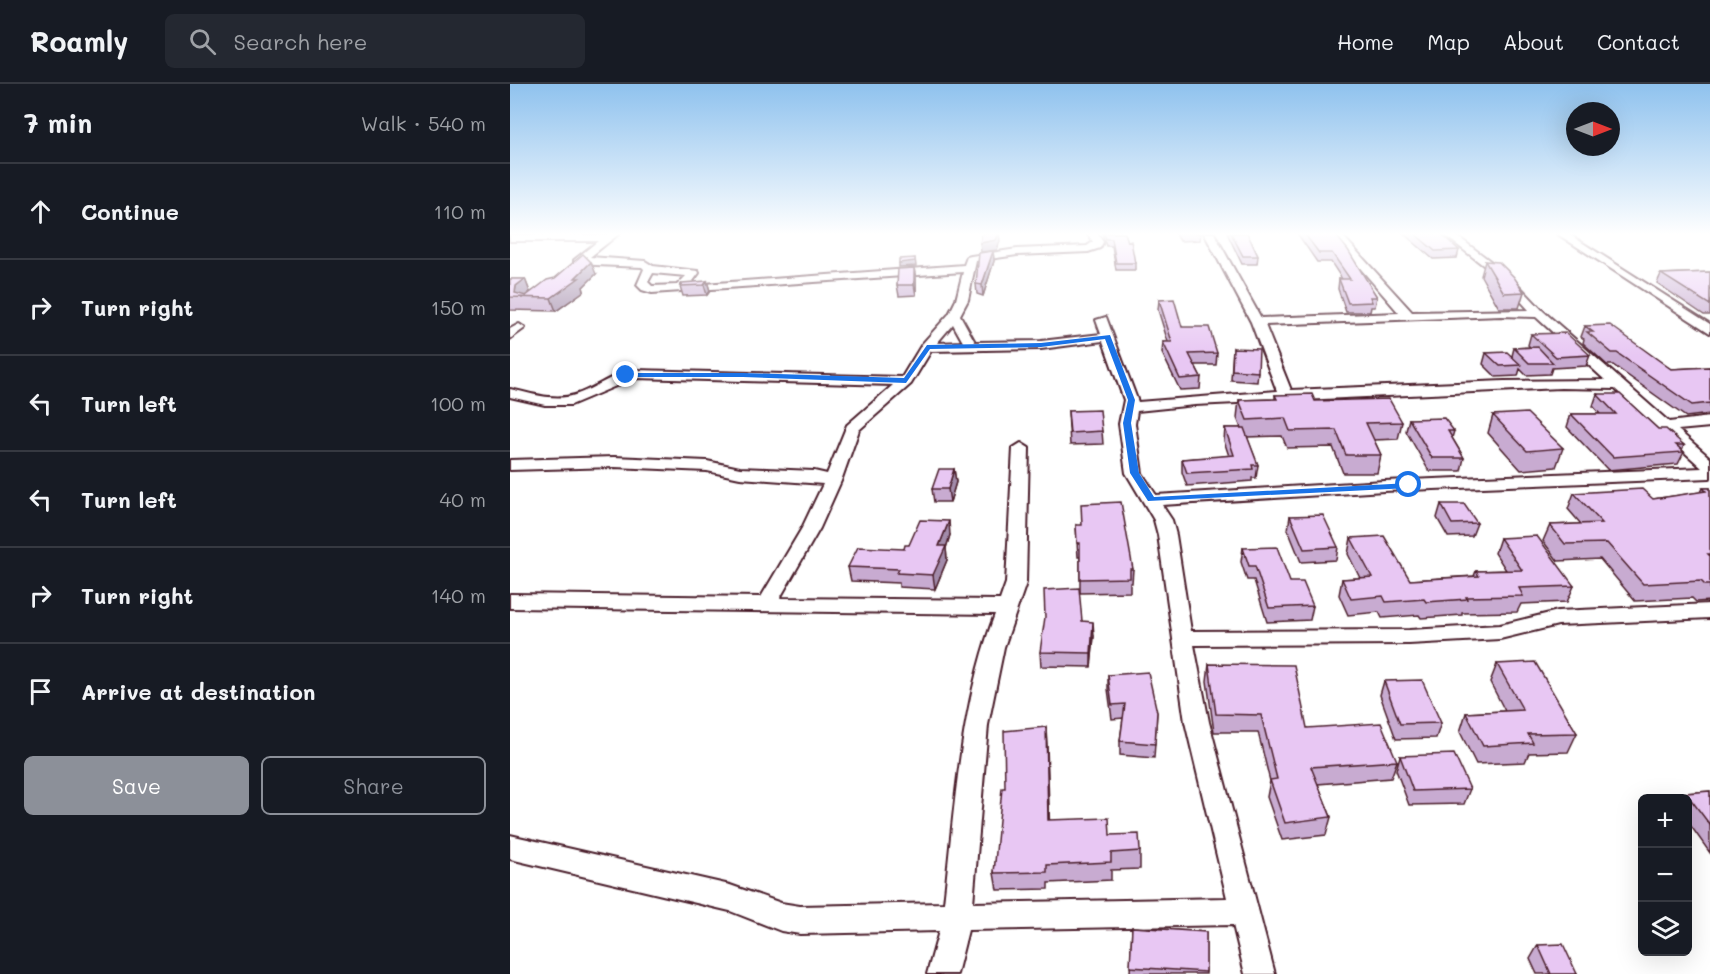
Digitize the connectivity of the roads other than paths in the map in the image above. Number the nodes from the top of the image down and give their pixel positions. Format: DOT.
graph roads {
  1 [pos="647,275"];
  2 [pos="691,275"];
  3 [pos="884,275"];
  4 [pos="968,275"];
  5 [pos="1231,275"];
  6 [pos="1372,275"];
  7 [pos="1502,275"];
  8 [pos="1626,275"];
  9 [pos="679,290"];
  10 [pos="1539,314"];
  11 [pos="954,315"];
  12 [pos="1409,316"];
  13 [pos="1102,320"];
  14 [pos="1257,322"];
  15 [pos="1709,328"];
  16 [pos="1108,337"];
  17 [pos="971,346"];
  18 [pos="927,347"];
  19 [pos="906,381"];
  20 [pos="1618,385"];
  21 [pos="510,393"];
  22 [pos="1286,395"];
  23 [pos="1130,407"];
  24 [pos="1710,422"];
  25 [pos="1665,426"];
  26 [pos="1021,448"];
  27 [pos="510,465"];
  28 [pos="1710,467"];
  29 [pos="1710,473"];
  30 [pos="833,481"];
  31 [pos="1152,500"];
  32 [pos="510,601"];
  33 [pos="766,605"];
  34 [pos="1006,607"];
  35 [pos="1710,611"];
  36 [pos="1182,638"];
  37 [pos="510,847"];
  38 [pos="1242,911"];
  39 [pos="957,918"];
  40 [pos="942,974"];
  41 [pos="1260,974"];
  1 -- 9 [label="street"];
  2 -- 9 [label="street"];
  3 -- 9 [label="street"];
  4 -- 11 [label="street"];
  5 -- 14 [label="street"];
  6 -- 12 [label="street"];
  7 -- 10 [label="street"];
  8 -- 15 [label="street"];
  10 -- 12 [label="street"];
  10 -- 20 [label="street"];
  11 -- 17 [label="street"];
  11 -- 18 [label="street"];
  12 -- 14 [label="street"];
  13 -- 16 [label="street"];
  14 -- 22 [label="street"];
  16 -- 17 [label="street"];
  16 -- 23 [label="street"];
  17 -- 18 [label="street"];
  18 -- 19 [label="street"];
  19 -- 21 [label="street"];
  19 -- 30 [label="street"];
  20 -- 22 [label="street"];
  20 -- 25 [label="street"];
  22 -- 23 [label="street"];
  23 -- 31 [label="street"];
  24 -- 25 [label="street"];
  25 -- 28 [label="street"];
  26 -- 34 [label="street"];
  27 -- 30 [label="street"];
  29 -- 31 [label="street"];
  30 -- 33 [label="street"];
  31 -- 36 [label="street"];
  32 -- 33 [label="street"];
  33 -- 34 [label="street"];
  34 -- 39 [label="street"];
  35 -- 36 [label="street"];
  36 -- 38 [label="street"];
  37 -- 39 [label="street"];
  38 -- 39 [label="street"];
  38 -- 41 [label="street"];
  39 -- 40 [label="street"];
}
